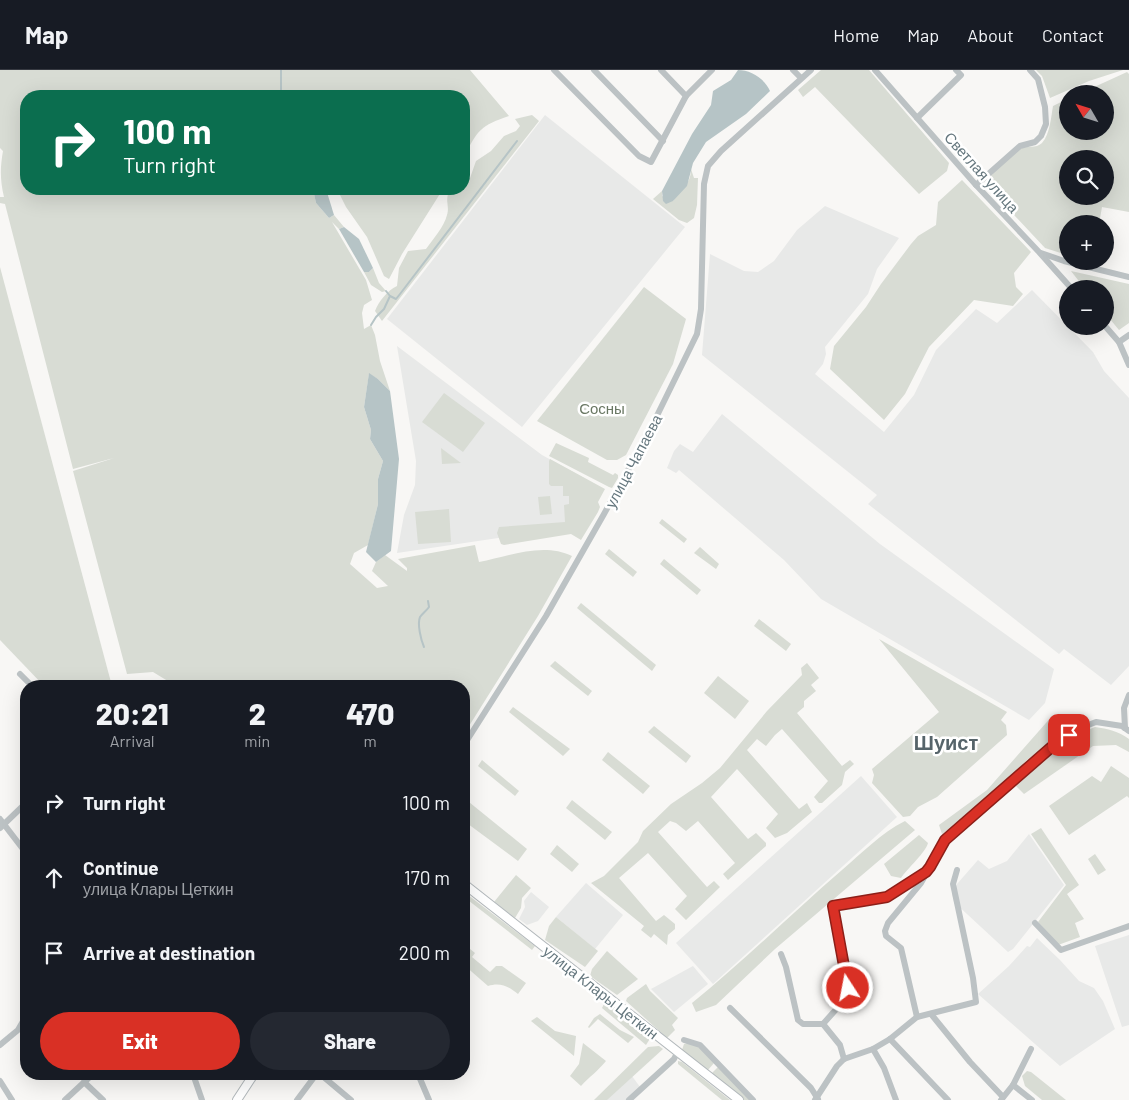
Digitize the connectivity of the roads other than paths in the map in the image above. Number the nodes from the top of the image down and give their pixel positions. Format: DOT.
graph roads {
  1 [pos="554,70"];
  2 [pos="594,70"];
  3 [pos="661,70"];
  4 [pos="712,70"];
  5 [pos="793,70"];
  6 [pos="812,70"];
  7 [pos="875,70"];
  8 [pos="956,70"];
  9 [pos="1030,70"];
  10 [pos="801,78"];
  11 [pos="686,96"];
  12 [pos="917,118"];
  13 [pos="663,141"];
  14 [pos="976,185"];
  15 [pos="1040,252"];
  16 [pos="1129,277"];
  17 [pos="1064,280"];
  18 [pos="1113,335"];
  19 [pos="1129,335"];
  20 [pos="1119,342"];
  21 [pos="1129,365"];
  22 [pos="20,674"];
  23 [pos="26,680"];
  24 [pos="1129,695"];
  25 [pos="1127,729"];
  26 [pos="470,736"];
  27 [pos="20,808"];
  28 [pos="1,824"];
  29 [pos="20,846"];
  30 [pos="957,870"];
  31 [pos="926,872"];
  32 [pos="470,889"];
  33 [pos="1035,923"];
  34 [pos="1129,926"];
  35 [pos="781,954"];
  36 [pos="730,1008"];
  37 [pos="931,1014"];
  38 [pos="918,1017"];
  39 [pos="823,1024"];
  40 [pos="20,1026"];
  41 [pos="890,1039"];
  42 [pos="684,1040"];
  43 [pos="0,1045"];
  44 [pos="873,1049"];
  45 [pos="1031,1049"];
  46 [pos="678,1051"];
  47 [pos="844,1059"];
  48 [pos="0,1080"];
  49 [pos="86,1080"];
  50 [pos="195,1080"];
  51 [pos="250,1080"];
  52 [pos="312,1080"];
  53 [pos="327,1080"];
  54 [pos="421,1080"];
  55 [pos="84,1082"];
  56 [pos="1014,1085"];
  57 [pos="817,1099"];
  58 [pos="1002,1099"];
  59 [pos="12,1100"];
  60 [pos="65,1100"];
  61 [pos="103,1100"];
  62 [pos="202,1100"];
  63 [pos="237,1100"];
  64 [pos="298,1100"];
  65 [pos="351,1100"];
  66 [pos="429,1100"];
  67 [pos="629,1100"];
  68 [pos="739,1100"];
  69 [pos="753,1100"];
  70 [pos="896,1100"];
  71 [pos="948,1100"];
  72 [pos="1032,1100"];
  1 -- 13 [label="street"];
  2 -- 13 [label="street"];
  3 -- 11 [label="street"];
  4 -- 11 [label="street"];
  5 -- 10 [label="street"];
  6 -- 10 [label="street, улица Чапаева"];
  7 -- 12 [label="street, Светлая улица"];
  8 -- 12 [label="street"];
  9 -- 14 [label="street"];
  10 -- 26 [label="street, улица Чапаева"];
  11 -- 13 [label="street"];
  12 -- 14 [label="street, Светлая улица"];
  14 -- 15 [label="street, Светлая улица"];
  15 -- 16 [label="street"];
  15 -- 17 [label="street, Светлая улица"];
  18 -- 20 [label="street"];
  19 -- 20 [label="street"];
  20 -- 21 [label="street"];
  22 -- 23 [label="street"];
  24 -- 25 [label="street"];
  25 -- 31 [label="street"];
  27 -- 28 [label="street"];
  28 -- 29 [label="street"];
  30 -- 37 [label="street"];
  31 -- 38 [label="street"];
  31 -- 39 [label="street"];
  32 -- 46 [label="main road, улица Клары Цеткин"];
  33 -- 34 [label="street"];
  35 -- 39 [label="street"];
  36 -- 57 [label="street"];
  37 -- 38 [label="street"];
  37 -- 58 [label="street"];
  38 -- 41 [label="street"];
  39 -- 47 [label="street"];
  40 -- 43 [label="street"];
  41 -- 44 [label="street"];
  41 -- 71 [label="street"];
  42 -- 69 [label="street"];
  44 -- 47 [label="street"];
  44 -- 70 [label="street"];
  45 -- 56 [label="street"];
  46 -- 67 [label="street"];
  46 -- 68 [label="main road, улица Клары Цеткин"];
  47 -- 57 [label="street"];
  48 -- 59 [label="street"];
  49 -- 55 [label="street"];
  50 -- 62 [label="street"];
  51 -- 63 [label="main road"];
  52 -- 64 [label="street"];
  53 -- 65 [label="street"];
  54 -- 66 [label="street"];
  55 -- 60 [label="street"];
  55 -- 61 [label="street"];
  56 -- 58 [label="street"];
  56 -- 72 [label="street"];
}
